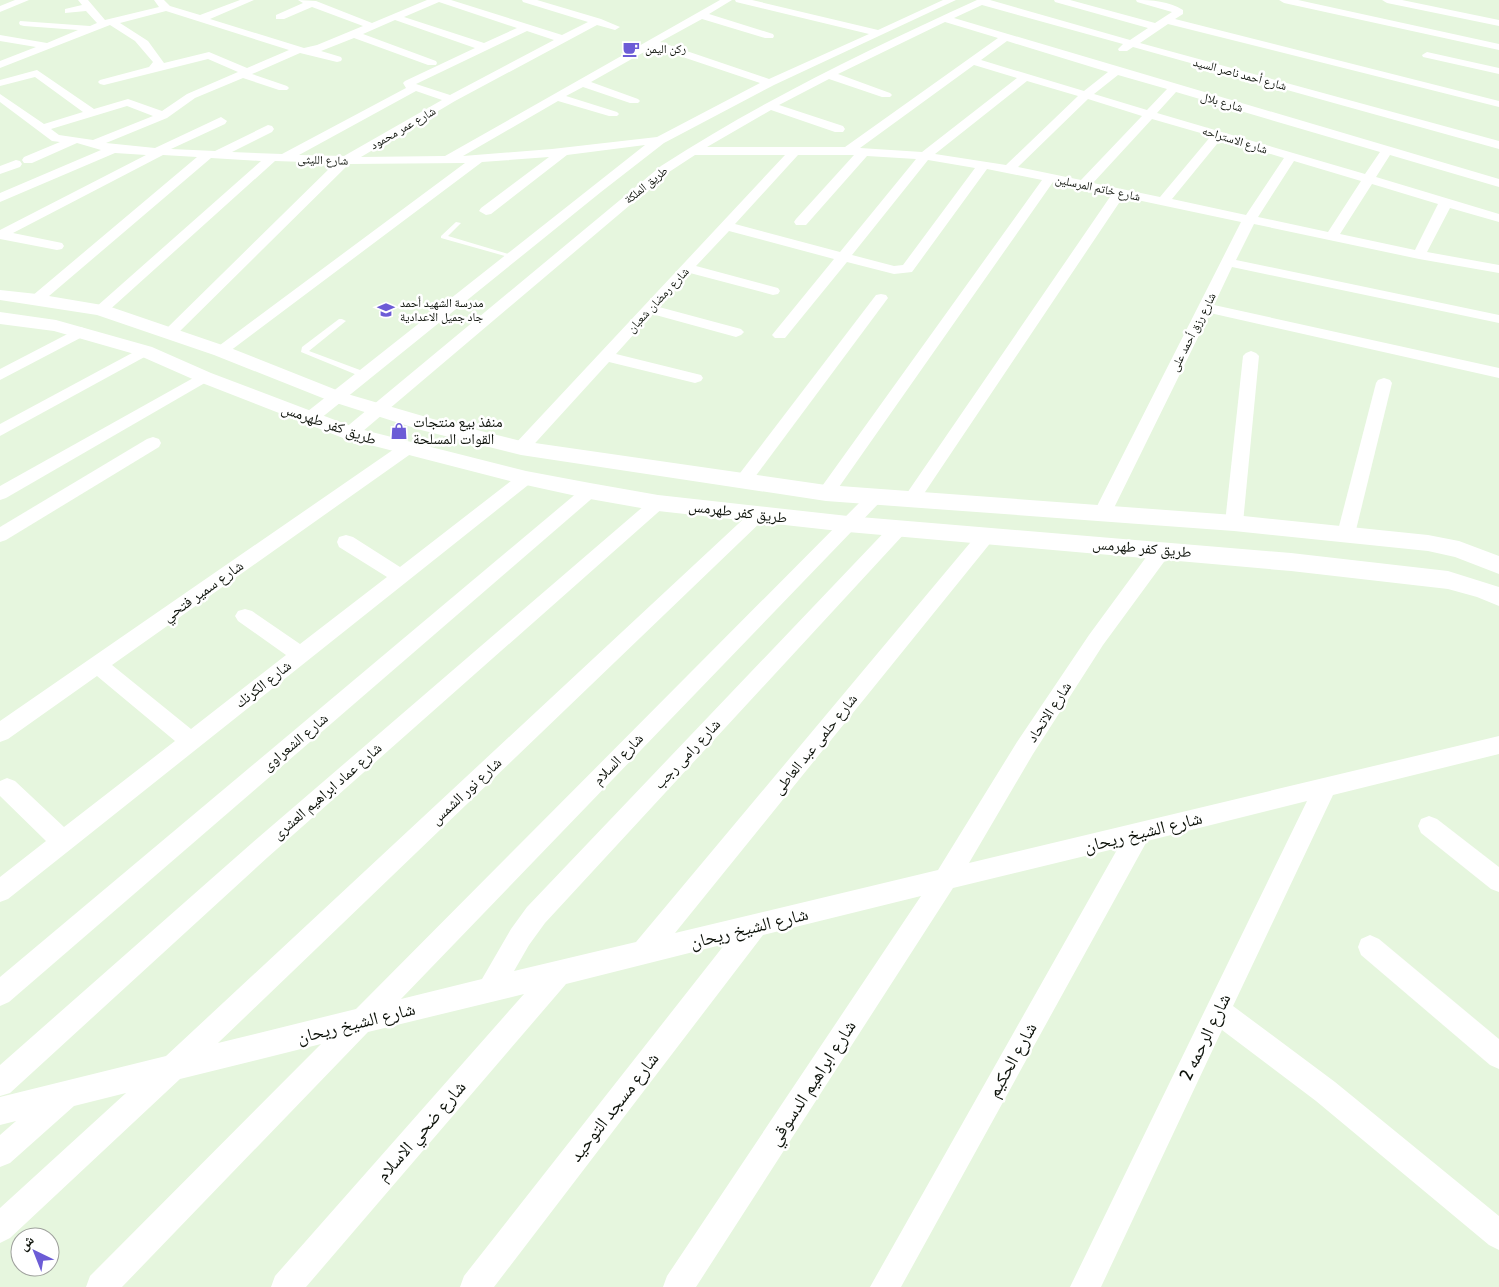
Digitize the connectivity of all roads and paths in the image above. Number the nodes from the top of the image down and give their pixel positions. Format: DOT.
graph roads {
  1 [pos="24,0"];
  2 [pos="249,0"];
  3 [pos="436,0"];
  4 [pos="442,0"];
  5 [pos="527,0"];
  6 [pos="727,0"];
  7 [pos="740,0"];
  8 [pos="951,0"];
  9 [pos="1059,0"];
  10 [pos="1141,0"];
  11 [pos="1284,0"];
  12 [pos="1387,0"];
  13 [pos="983,1"];
  14 [pos="307,2"];
  15 [pos="86,3"];
  16 [pos="340,3"];
  17 [pos="162,4"];
  18 [pos="325,8"];
  19 [pos="0,9"];
  20 [pos="69,11"];
  21 [pos="700,15"];
  22 [pos="280,17"];
  23 [pos="395,17"];
  24 [pos="200,19"];
  25 [pos="946,19"];
  26 [pos="239,20"];
  27 [pos="597,21"];
  28 [pos="24,23"];
  29 [pos="107,23"];
  30 [pos="1499,23"];
  31 [pos="1162,24"];
  32 [pos="223,26"];
  33 [pos="260,26"];
  34 [pos="372,26"];
  35 [pos="527,27"];
  36 [pos="615,27"];
  37 [pos="92,28"];
  38 [pos="245,33"];
  39 [pos="878,33"];
  40 [pos="353,34"];
  41 [pos="770,36"];
  42 [pos="1006,37"];
  43 [pos="563,39"];
  44 [pos="3,40"];
  45 [pos="652,43"];
  46 [pos="1130,44"];
  47 [pos="49,46"];
  48 [pos="484,47"];
  49 [pos="1499,47"];
  50 [pos="846,48"];
  51 [pos="304,50"];
  52 [pos="868,55"];
  53 [pos="1427,55"];
  54 [pos="337,59"];
  55 [pos="971,61"];
  56 [pos="432,63"];
  57 [pos="0,65"];
  58 [pos="1099,65"];
  59 [pos="156,68"];
  60 [pos="1116,71"];
  61 [pos="1499,71"];
  62 [pos="245,73"];
  63 [pos="829,76"];
  64 [pos="1025,77"];
  65 [pos="104,82"];
  66 [pos="0,83"];
  67 [pos="582,83"];
  68 [pos="770,84"];
  69 [pos="283,88"];
  70 [pos="414,88"];
  71 [pos="1174,88"];
  72 [pos="886,95"];
  73 [pos="1086,95"];
  74 [pos="0,97"];
  75 [pos="556,98"];
  76 [pos="451,99"];
  77 [pos="634,101"];
  78 [pos="1499,104"];
  79 [pos="771,106"];
  80 [pos="6,108"];
  81 [pos="613,114"];
  82 [pos="1150,114"];
  83 [pos="89,116"];
  84 [pos="163,116"];
  85 [pos="221,121"];
  86 [pos="42,128"];
  87 [pos="268,129"];
  88 [pos="839,129"];
  89 [pos="1218,135"];
  90 [pos="75,140"];
  91 [pos="660,140"];
  92 [pos="93,144"];
  93 [pos="1499,145"];
  94 [pos="113,149"];
  95 [pos="1387,150"];
  96 [pos="158,151"];
  97 [pos="692,151"];
  98 [pos="848,151"];
  99 [pos="794,152"];
  100 [pos="864,152"];
  101 [pos="562,153"];
  102 [pos="213,154"];
  103 [pos="925,156"];
  104 [pos="1290,156"];
  105 [pos="277,158"];
  106 [pos="479,159"];
  107 [pos="28,160"];
  108 [pos="446,160"];
  109 [pos="345,161"];
  110 [pos="16,164"];
  111 [pos="984,166"];
  112 [pos="0,170"];
  113 [pos="1009,170"];
  114 [pos="1050,178"];
  115 [pos="1369,179"];
  116 [pos="1499,183"];
  117 [pos="1084,185"];
  118 [pos="1119,193"];
  119 [pos="0,198"];
  120 [pos="1163,202"];
  121 [pos="1446,202"];
  122 [pos="486,211"];
  123 [pos="1499,218"];
  124 [pos="1249,220"];
  125 [pos="801,222"];
  126 [pos="458,223"];
  127 [pos="726,226"];
  128 [pos="0,235"];
  129 [pos="1332,237"];
  130 [pos="57,246"];
  131 [pos="1419,255"];
  132 [pos="512,256"];
  133 [pos="843,257"];
  134 [pos="1228,262"];
  135 [pos="687,268"];
  136 [pos="1499,269"];
  137 [pos="772,291"];
  138 [pos="0,295"];
  139 [pos="37,298"];
  140 [pos="881,298"];
  141 [pos="1205,308"];
  142 [pos="649,309"];
  143 [pos="101,310"];
  144 [pos="1499,319"];
  145 [pos="2,320"];
  146 [pos="342,321"];
  147 [pos="81,332"];
  148 [pos="736,332"];
  149 [pos="170,333"];
  150 [pos="780,335"];
  151 [pos="221,351"];
  152 [pos="145,352"];
  153 [pos="606,356"];
  154 [pos="1251,356"];
  155 [pos="1499,373"];
  156 [pos="365,375"];
  157 [pos="0,376"];
  158 [pos="204,378"];
  159 [pos="695,378"];
  160 [pos="1384,383"];
  161 [pos="337,397"];
  162 [pos="377,410"];
  163 [pos="309,419"];
  164 [pos="0,431"];
  165 [pos="350,433"];
  166 [pos="154,443"];
  167 [pos="521,448"];
  168 [pos="406,449"];
  169 [pos="526,478"];
  170 [pos="743,482"];
  171 [pos="590,491"];
  172 [pos="826,493"];
  173 [pos="0,494"];
  174 [pos="875,497"];
  175 [pos="911,500"];
  176 [pos="658,503"];
  177 [pos="1103,512"];
  178 [pos="758,515"];
  179 [pos="1234,523"];
  180 [pos="848,524"];
  181 [pos="899,528"];
  182 [pos="1346,534"];
  183 [pos="0,535"];
  184 [pos="986,536"];
  185 [pos="346,542"];
  186 [pos="1162,550"];
  187 [pos="1496,556"];
  188 [pos="400,576"];
  189 [pos="1470,586"];
  190 [pos="1499,597"];
  191 [pos="245,616"];
  192 [pos="300,655"];
  193 [pos="97,665"];
  194 [pos="0,733"];
  195 [pos="191,741"];
  196 [pos="1499,745"];
  197 [pos="7,788"];
  198 [pos="1325,788"];
  199 [pos="1429,826"];
  200 [pos="1139,833"];
  201 [pos="63,842"];
  202 [pos="946,879"];
  203 [pos="1499,881"];
  204 [pos="0,891"];
  205 [pos="754,927"];
  206 [pos="1370,947"];
  207 [pos="643,953"];
  208 [pos="557,975"];
  209 [pos="490,990"];
  210 [pos="0,993"];
  211 [pos="1218,1011"];
  212 [pos="361,1021"];
  213 [pos="1499,1056"];
  214 [pos="173,1068"];
  215 [pos="0,1083"];
  216 [pos="67,1094"];
  217 [pos="0,1111"];
  218 [pos="0,1153"];
  219 [pos="0,1228"];
  220 [pos="1499,1235"];
  221 [pos="101,1287"];
  222 [pos="286,1287"];
  223 [pos="475,1287"];
  224 [pos="678,1287"];
  225 [pos="885,1287"];
  226 [pos="1086,1287"];
  1 -- 19 [label="street"];
  2 -- 24 [label="street"];
  3 -- 23 [label="street"];
  4 -- 35 [label="street"];
  5 -- 27 [label="street"];
  6 -- 21 [label="street"];
  7 -- 39 [label="street"];
  8 -- 39 [label="street, طريق الملكة"];
  9 -- 31 [label="street"];
  10 -- 31 [label="street"];
  11 -- 49 [label="street"];
  12 -- 30 [label="street"];
  13 -- 25 [label="street, طريق الملكة"];
  13 -- 46 [label="street, شارع أحمد ناصر السيد"];
  14 -- 18 [label="street"];
  14 -- 22 [label="street"];
  15 -- 20 [label="street"];
  15 -- 29 [label="street"];
  16 -- 18 [label="street"];
  17 -- 24 [label="street"];
  17 -- 29 [label="street"];
  18 -- 34 [label="street"];
  21 -- 41 [label="street"];
  21 -- 45 [label="street"];
  23 -- 34 [label="street"];
  23 -- 48 [label="street"];
  24 -- 32 [label="street"];
  25 -- 42 [label="street, شارع بلال"];
  25 -- 52 [label="street, طريق الملكة"];
  26 -- 32 [label="street"];
  27 -- 36 [label="street"];
  27 -- 43 [label="street, شارع عمر محمود"];
  28 -- 37 [label="street"];
  29 -- 37 [label="street"];
  29 -- 59 [label="street"];
  31 -- 46 [label="street"];
  31 -- 78 [label="street"];
  32 -- 38 [label="street"];
  33 -- 38 [label="street"];
  34 -- 40 [label="street"];
  35 -- 43 [label="street"];
  35 -- 48 [label="street"];
  37 -- 47 [label="street"];
  38 -- 51 [label="street"];
  39 -- 50 [label="street, طريق الملكة"];
  40 -- 51 [label="street"];
  40 -- 56 [label="street"];
  42 -- 55 [label="street"];
  42 -- 58 [label="street, شارع بلال"];
  43 -- 76 [label="street, شارع عمر محمود"];
  44 -- 47 [label="street"];
  45 -- 67 [label="street"];
  45 -- 68 [label="street"];
  46 -- 58 [label="street"];
  46 -- 93 [label="street, شارع أحمد ناصر السيد"];
  47 -- 57 [label="street"];
  48 -- 70 [label="street"];
  50 -- 52 [label="street"];
  50 -- 68 [label="street, طريق الملكة"];
  51 -- 54 [label="street"];
  51 -- 62 [label="street"];
  52 -- 63 [label="street, طريق الملكة"];
  53 -- 61 [label="street"];
  55 -- 64 [label="street, شارع الاستراحه"];
  55 -- 98 [label="street"];
  58 -- 60 [label="street, شارع بلال"];
  59 -- 62 [label="street"];
  59 -- 65 [label="street"];
  60 -- 71 [label="street, شارع بلال"];
  60 -- 73 [label="street"];
  62 -- 69 [label="street"];
  62 -- 84 [label="street"];
  63 -- 72 [label="street"];
  63 -- 79 [label="street, طريق الملكة"];
  64 -- 73 [label="street, شارع الاستراحه"];
  64 -- 103 [label="street"];
  66 -- 83 [label="street"];
  67 -- 75 [label="street"];
  67 -- 77 [label="street"];
  68 -- 91 [label="street, طريق الملكة"];
  70 -- 76 [label="street"];
  70 -- 105 [label="street"];
  71 -- 82 [label="street"];
  71 -- 95 [label="street, شارع بلال"];
  73 -- 82 [label="street, شارع الاستراحه"];
  73 -- 113 [label="street"];
  74 -- 80 [label="street, شارع الليثى"];
  75 -- 81 [label="street"];
  75 -- 108 [label="street"];
  76 -- 109 [label="street, شارع عمر محمود"];
  79 -- 88 [label="street"];
  79 -- 97 [label="street, طريق الملكة"];
  80 -- 86 [label="street, شارع الليثى"];
  82 -- 89 [label="street, شارع الاستراحه"];
  82 -- 117 [label="street"];
  83 -- 84 [label="street"];
  83 -- 86 [label="street"];
  84 -- 92 [label="street"];
  85 -- 96 [label="street"];
  86 -- 90 [label="street, شارع الليثى"];
  87 -- 102 [label="street"];
  89 -- 104 [label="street, شارع الاستراحه"];
  89 -- 120 [label="street"];
  90 -- 92 [label="street, شارع الليثى"];
  90 -- 107 [label="street"];
  91 -- 101 [label="street, شارع الليثى"];
  91 -- 132 [label="street, طريق الملكة"];
  92 -- 94 [label="street, شارع الليثى"];
  94 -- 96 [label="street, شارع الليثى"];
  94 -- 119 [label="street"];
  95 -- 115 [label="street"];
  95 -- 116 [label="street, شارع بلال"];
  96 -- 102 [label="street, شارع الليثى"];
  96 -- 128 [label="street"];
  97 -- 99 [label="street, شارع خاتم المرسلين"];
  97 -- 162 [label="street, طريق الملكة"];
  98 -- 99 [label="street, شارع خاتم المرسلين"];
  98 -- 100 [label="street, شارع خاتم المرسلين"];
  99 -- 127 [label="street, شارع رمضان شعبان"];
  100 -- 103 [label="street, شارع خاتم المرسلين"];
  100 -- 125 [label="street"];
  101 -- 106 [label="street, شارع الليثى"];
  101 -- 122 [label="street"];
  102 -- 105 [label="street, شارع الليثى"];
  102 -- 139 [label="street"];
  103 -- 111 [label="street, شارع خاتم المرسلين"];
  103 -- 133 [label="street"];
  104 -- 115 [label="street, شارع الاستراحه"];
  104 -- 124 [label="street, شارع رزق أحمد على"];
  105 -- 109 [label="street, شارع الليثى"];
  105 -- 143 [label="street"];
  106 -- 108 [label="street, شارع الليثى"];
  106 -- 151 [label="street"];
  108 -- 109 [label="street, شارع الليثى"];
  109 -- 149 [label="street, شارع عمر محمود"];
  110 -- 112 [label="street"];
  111 -- 113 [label="street, شارع خاتم المرسلين"];
  111 -- 133 [label="street"];
  113 -- 114 [label="street, شارع خاتم المرسلين"];
  114 -- 117 [label="street, شارع خاتم المرسلين"];
  114 -- 172 [label="street"];
  115 -- 121 [label="street, شارع الاستراحه"];
  115 -- 129 [label="street"];
  117 -- 118 [label="street, شارع خاتم المرسلين"];
  118 -- 120 [label="street, شارع خاتم المرسلين"];
  118 -- 175 [label="street"];
  120 -- 124 [label="street, شارع خاتم المرسلين"];
  121 -- 123 [label="street, شارع الاستراحه"];
  121 -- 131 [label="street"];
  124 -- 129 [label="street, شارع خاتم المرسلين"];
  124 -- 134 [label="street, شارع رزق أحمد على"];
  126 -- 132 [label="lane"];
  127 -- 133 [label="street"];
  127 -- 135 [label="street, شارع رمضان شعبان"];
  128 -- 130 [label="street"];
  129 -- 131 [label="street, شارع خاتم المرسلين"];
  131 -- 136 [label="street, شارع خاتم المرسلين"];
  132 -- 156 [label="street, طريق الملكة"];
  133 -- 150 [label="street"];
  134 -- 141 [label="street, شارع رزق أحمد على"];
  134 -- 144 [label="street"];
  135 -- 137 [label="street"];
  135 -- 142 [label="street, شارع رمضان شعبان"];
  138 -- 139 [label="street, طريق كفر طهرمس"];
  139 -- 143 [label="street, طريق كفر طهرمس"];
  140 -- 170 [label="street"];
  141 -- 155 [label="street"];
  141 -- 177 [label="street, شارع رزق أحمد على"];
  142 -- 148 [label="street"];
  142 -- 153 [label="street, شارع رمضان شعبان"];
  143 -- 149 [label="street, طريق كفر طهرمس"];
  145 -- 147 [label="street, طريق كفر طهرمس"];
  146 -- 156 [label="lane"];
  147 -- 152 [label="street, طريق كفر طهرمس"];
  147 -- 157 [label="street"];
  149 -- 151 [label="street, طريق كفر طهرمس"];
  151 -- 161 [label="street, طريق كفر طهرمس"];
  152 -- 158 [label="street, طريق كفر طهرمس"];
  152 -- 164 [label="street"];
  153 -- 159 [label="street"];
  153 -- 167 [label="street, شارع رمضان شعبان"];
  154 -- 179 [label="street"];
  156 -- 161 [label="street, طريق الملكة"];
  158 -- 163 [label="street, طريق كفر طهرمس"];
  158 -- 173 [label="street"];
  160 -- 182 [label="street"];
  161 -- 162 [label="street, طريق كفر طهرمس"];
  161 -- 163 [label="street, طريق الملكة"];
  162 -- 165 [label="street, طريق الملكة"];
  162 -- 167 [label="street, طريق كفر طهرمس"];
  163 -- 165 [label="street, طريق كفر طهرمس"];
  165 -- 168 [label="street, طريق كفر طهرمس"];
  166 -- 183 [label="street"];
  167 -- 170 [label="street, طريق كفر طهرمس"];
  168 -- 169 [label="street, طريق كفر طهرمس"];
  168 -- 193 [label="street, شارع سمير فتحي"];
  169 -- 171 [label="street, طريق كفر طهرمس"];
  169 -- 188 [label="street, شارع الكرنك"];
  170 -- 172 [label="street, طريق كفر طهرمس"];
  171 -- 176 [label="street, طريق كفر طهرمس"];
  171 -- 210 [label="street, شارع الشعراوى"];
  172 -- 174 [label="street, طريق كفر طهرمس"];
  174 -- 175 [label="street, طريق كفر طهرمس"];
  174 -- 180 [label="street, شارع السلام"];
  175 -- 177 [label="street, طريق كفر طهرمس"];
  176 -- 178 [label="street, طريق كفر طهرمس"];
  176 -- 215 [label="street, شارع عماد ابراهيم العشرى"];
  177 -- 179 [label="street, طريق كفر طهرمس"];
  178 -- 180 [label="street, طريق كفر طهرمس"];
  178 -- 214 [label="street, شارع نور الشمس"];
  179 -- 182 [label="street, طريق كفر طهرمس"];
  180 -- 181 [label="street, طريق كفر طهرمس"];
  180 -- 212 [label="street, شارع السلام"];
  181 -- 184 [label="street, طريق كفر طهرمس"];
  181 -- 209 [label="street, شارع رامى رجب"];
  182 -- 187 [label="street, طريق كفر طهرمس"];
  184 -- 186 [label="street, طريق كفر طهرمس"];
  184 -- 207 [label="street, شارع حلمى عبد العاطى"];
  185 -- 188 [label="street"];
  186 -- 189 [label="street, طريق كفر طهرمس"];
  186 -- 202 [label="street, شارع الاتحاد"];
  187 -- 189 [label="street"];
  188 -- 192 [label="street, شارع الكرنك"];
  189 -- 190 [label="street, طريق كفر طهرمس"];
  191 -- 192 [label="street"];
  192 -- 195 [label="street, شارع الكرنك"];
  193 -- 194 [label="street, شارع سمير فتحي"];
  193 -- 195 [label="street"];
  195 -- 201 [label="street, شارع الكرنك"];
  196 -- 198 [label="street, شارع الشيخ ريحان"];
  197 -- 201 [label="street"];
  198 -- 200 [label="street, شارع الشيخ ريحان"];
  198 -- 211 [label="street, شارع الرحمه 2"];
  199 -- 203 [label="street"];
  200 -- 202 [label="street, شارع الشيخ ريحان"];
  200 -- 225 [label="street, شارع الحكيم"];
  201 -- 204 [label="street, شارع الكرنك"];
  202 -- 205 [label="street, شارع الشيخ ريحان"];
  202 -- 224 [label="street, شارع ابراهيم الدسوقي"];
  205 -- 207 [label="street, شارع الشيخ ريحان"];
  205 -- 223 [label="street, شارع مسجد التوحيد"];
  206 -- 213 [label="street"];
  207 -- 208 [label="street, شارع الشيخ ريحان"];
  208 -- 209 [label="street, شارع الشيخ ريحان"];
  208 -- 222 [label="street, شارع ضحي الاسلام"];
  209 -- 212 [label="street, شارع الشيخ ريحان"];
  211 -- 220 [label="street"];
  211 -- 226 [label="street, شارع الرحمه 2"];
  212 -- 214 [label="street, شارع الشيخ ريحان"];
  212 -- 221 [label="street, شارع السلام"];
  214 -- 216 [label="street, شارع الشيخ ريحان"];
  214 -- 219 [label="street, شارع نور الشمس"];
  216 -- 217 [label="street, شارع الشيخ ريحان"];
  216 -- 218 [label="street"];
}
